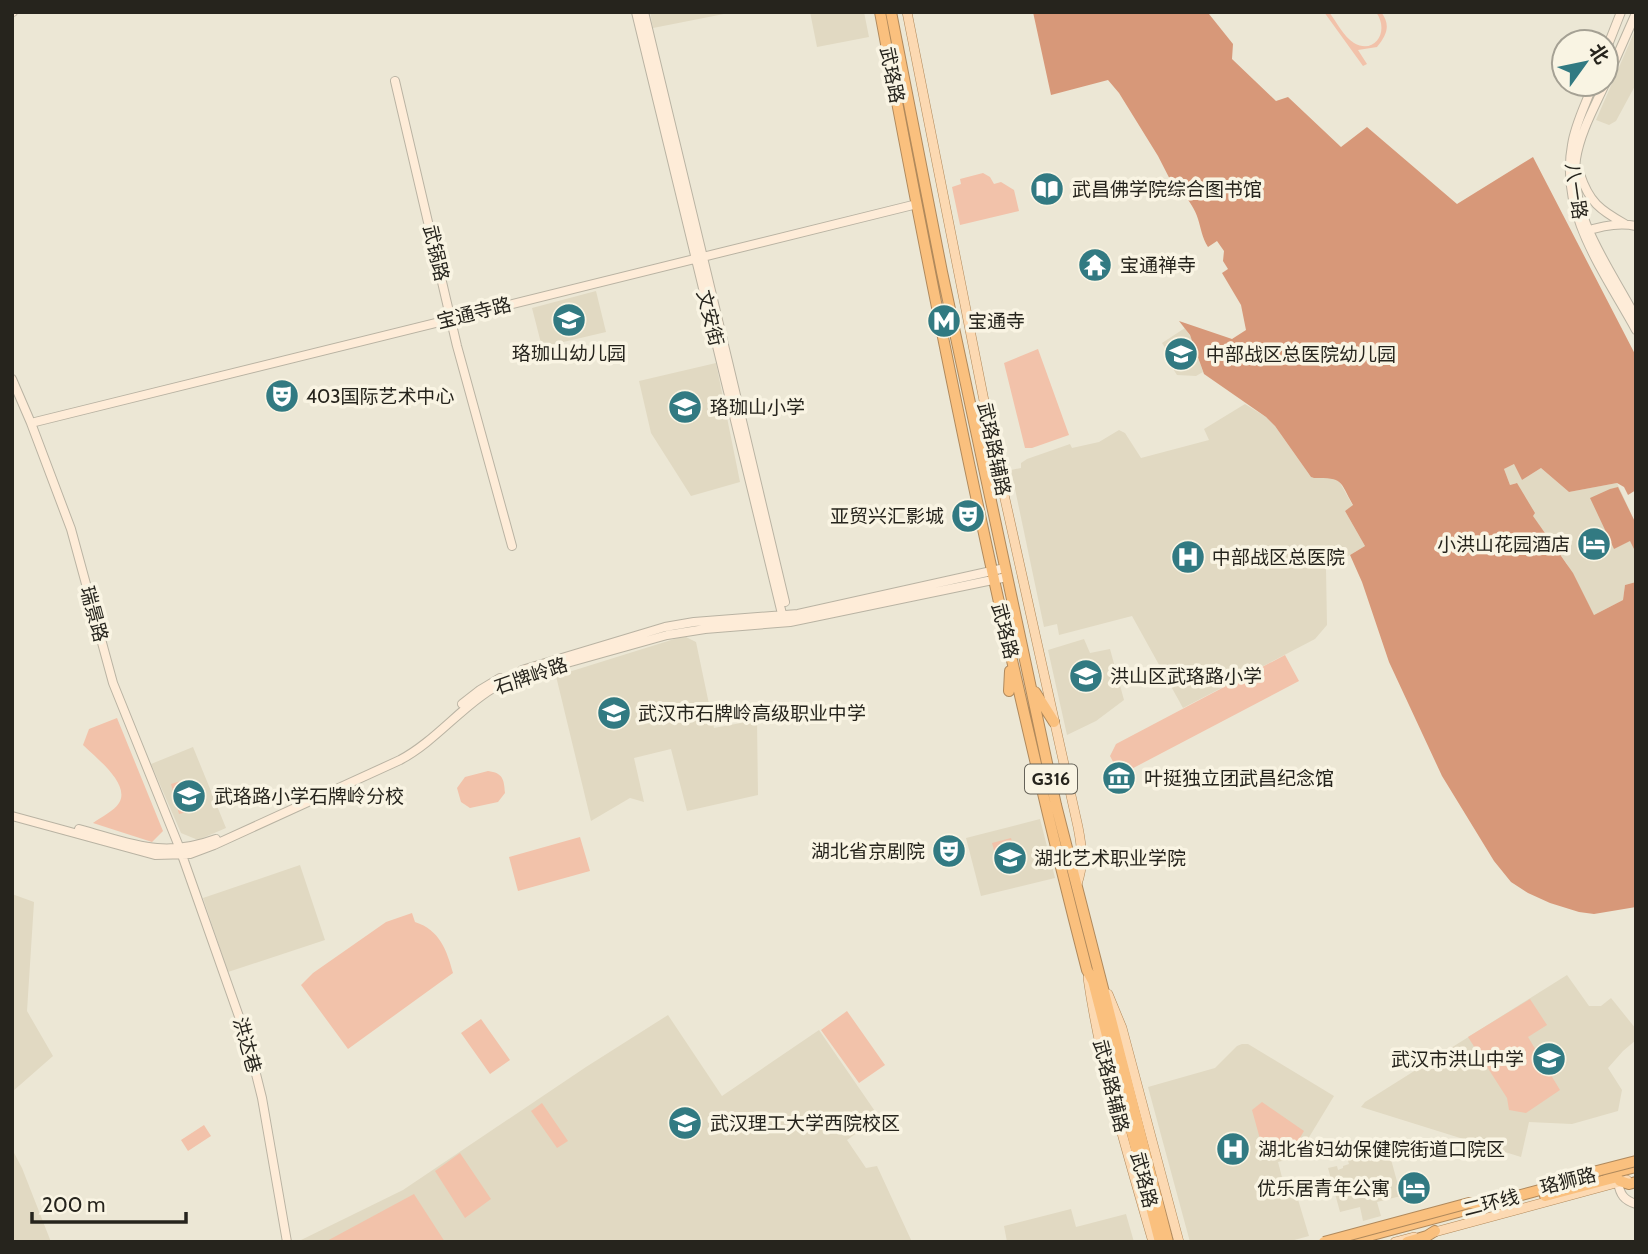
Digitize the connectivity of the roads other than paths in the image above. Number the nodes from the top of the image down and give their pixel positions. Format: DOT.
graph roads {
  1 [pos="636,12"];
  2 [pos="644,12"];
  3 [pos="880,12"];
  4 [pos="891,12"];
  5 [pos="906,12"];
  6 [pos="1636,13"];
  7 [pos="1620,49"];
  8 [pos="396,81"];
  9 [pos="1587,98"];
  10 [pos="1599,98"];
  11 [pos="1576,162"];
  12 [pos="917,204"];
  13 [pos="1625,223"];
  14 [pos="1636,226"];
  15 [pos="1586,231"];
  16 [pos="699,257"];
  17 [pos="451,318"];
  18 [pos="1636,318"];
  19 [pos="1636,330"];
  20 [pos="12,379"];
  21 [pos="31,423"];
  22 [pos="512,546"];
  23 [pos="1006,572"];
  24 [pos="992,575"];
  25 [pos="786,619"];
  26 [pos="1011,654"];
  27 [pos="1030,685"];
  28 [pos="1009,691"];
  29 [pos="1054,722"];
  30 [pos="12,810"];
  31 [pos="12,816"];
  32 [pos="181,852"];
  33 [pos="1077,884"];
  34 [pos="1087,970"];
  35 [pos="1101,980"];
  36 [pos="1636,1164"];
  37 [pos="1636,1178"];
  38 [pos="1619,1182"];
  39 [pos="1636,1204"];
  40 [pos="1483,1205"];
  41 [pos="1435,1231"];
  42 [pos="287,1242"];
  43 [pos="1153,1242"];
  44 [pos="1160,1242"];
  45 [pos="1168,1242"];
  46 [pos="1179,1242"];
  47 [pos="1324,1242"];
  48 [pos="1339,1242"];
  49 [pos="1346,1242"];
  50 [pos="1373,1242"];
  51 [pos="1395,1242"];
  52 [pos="1407,1242"];
  1 -- 16 [label="main road, 文安街"];
  2 -- 16 [label="main road, 文安街"];
  3 -- 12 [label="highway, 武珞路 / G316"];
  4 -- 23 [label="highway, 武珞路 / G316"];
  5 -- 29 [label="main road, 武珞路辅路"];
  6 -- 7 [label="main road"];
  8 -- 17 [label="main road, 武锅路"];
  9 -- 15 [label="main road, 八一路"];
  10 -- 11 [label="main road"];
  11 -- 13 [label="main road"];
  11 -- 15 [label="main road"];
  12 -- 16 [label="main road, 宝通寺路"];
  12 -- 24 [label="highway, 武珞路 / G316"];
  13 -- 14 [label="main road"];
  13 -- 15 [label="main road"];
  15 -- 18 [label="main road, 八一路"];
  15 -- 19 [label="main road, 八一路"];
  16 -- 17 [label="main road, 宝通寺路"];
  16 -- 25 [label="main road, 文安街"];
  17 -- 21 [label="main road, 宝通寺路"];
  17 -- 22 [label="main road, 武锅路"];
  20 -- 21 [label="main road, 瑞景路"];
  21 -- 32 [label="main road, 瑞景路"];
  23 -- 24 [label="main road, 石牌岭路"];
  23 -- 27 [label="highway, 武珞路 / G316"];
  24 -- 25 [label="main road, 石牌岭路"];
  24 -- 26 [label="highway, 武珞路 / G316"];
  25 -- 32 [label="main road, 石牌岭路"];
  26 -- 28 [label="highway"];
  26 -- 34 [label="highway, 武珞路 / G316"];
  27 -- 29 [label="highway"];
  27 -- 33 [label="highway, 武珞路 / G316"];
  29 -- 33 [label="main road, 武珞路辅路"];
  30 -- 32 [label="main road, 石牌岭路"];
  31 -- 32 [label="main road, 石牌岭路"];
  32 -- 42 [label="main road, 洪达巷"];
  33 -- 35 [label="highway, 武珞路 / G316"];
  34 -- 43 [label="main road, 武珞路辅路"];
  34 -- 44 [label="highway, 武珞路 / G316"];
  35 -- 45 [label="highway, 武珞路 / G316"];
  35 -- 46 [label="main road, 武珞路辅路"];
  36 -- 40 [label="highway, 二环线, bridge"];
  36 -- 48 [label="main road, 珞狮路"];
  37 -- 38 [label="highway"];
  37 -- 50 [label="highway, 二环线"];
  38 -- 39 [label="main road"];
  38 -- 41 [label="main road, 珞狮路"];
  40 -- 47 [label="highway, bridge"];
  40 -- 49 [label="highway, 二环线"];
  41 -- 51 [label="main road, 珞狮路"];
  41 -- 52 [label="highway"];
}
